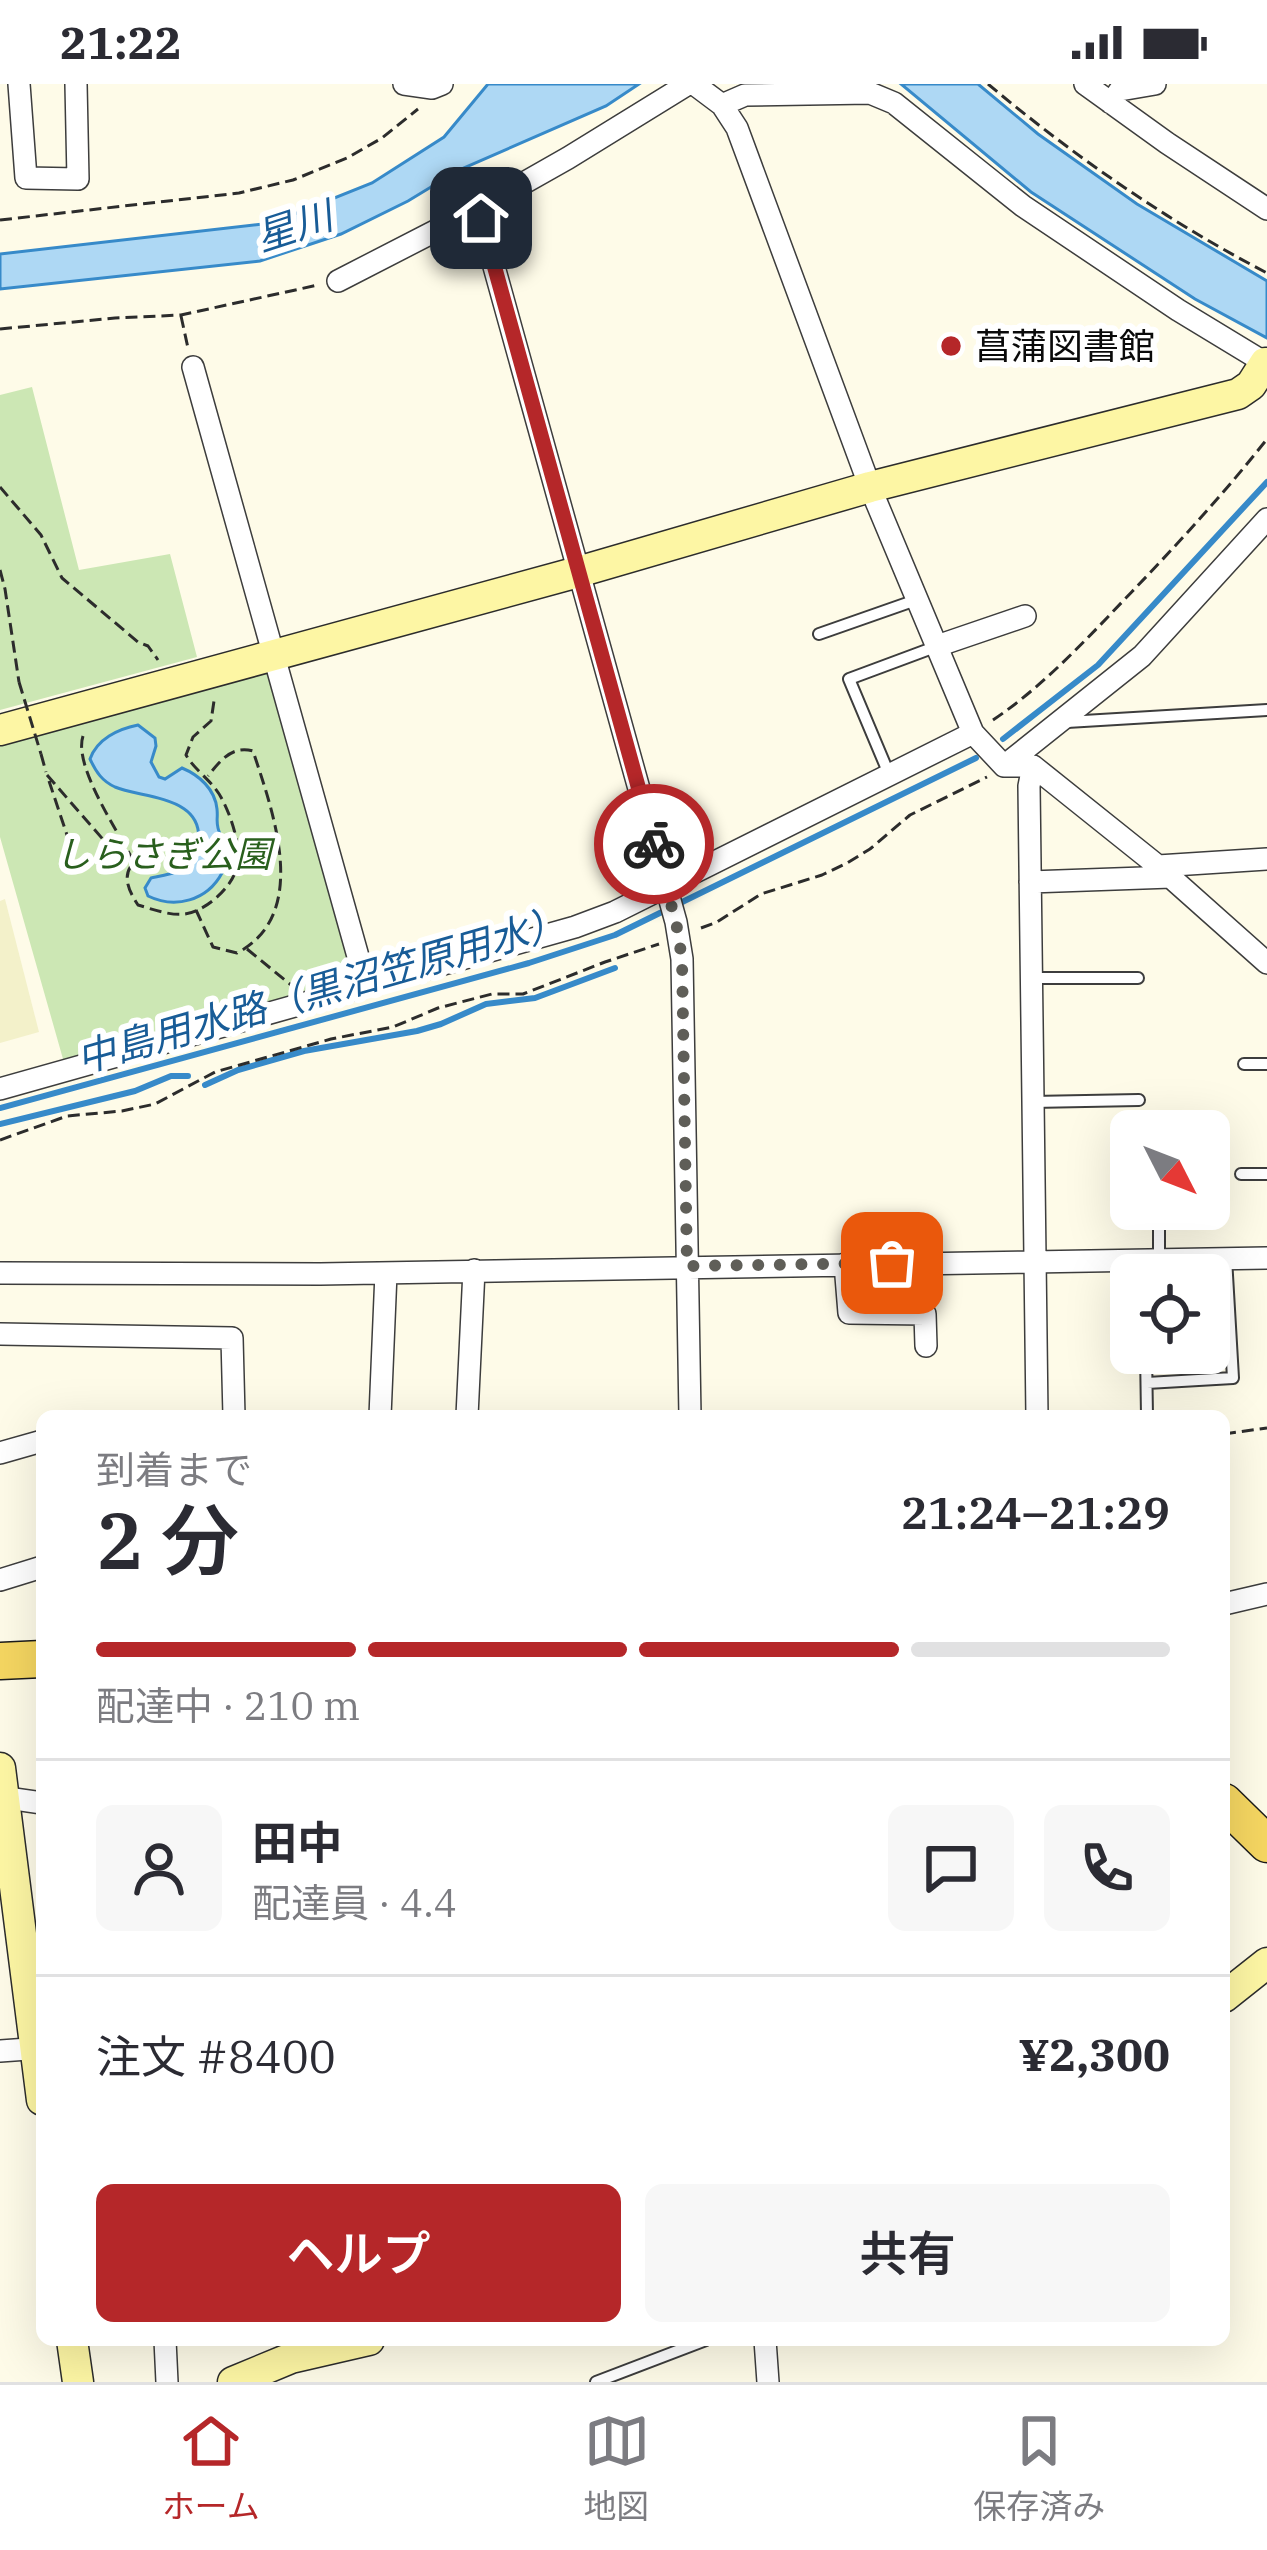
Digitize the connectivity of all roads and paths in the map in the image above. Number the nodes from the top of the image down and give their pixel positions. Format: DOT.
graph roads {
  1 [pos="19,84"];
  2 [pos="76,84"];
  3 [pos="404,84"];
  4 [pos="691,84"];
  5 [pos="988,84"];
  6 [pos="1085,84"];
  7 [pos="1155,84"];
  8 [pos="437,86"];
  9 [pos="1111,103"];
  10 [pos="722,105"];
  11 [pos="478,209"];
  12 [pos="1267,209"];
  13 [pos="0,220"];
  14 [pos="1267,273"];
  15 [pos="338,281"];
  16 [pos="181,315"];
  17 [pos="0,329"];
  18 [pos="1266,363"];
  19 [pos="193,367"];
  20 [pos="1267,439"];
  21 [pos="0,487"];
  22 [pos="870,487"];
  23 [pos="1267,519"];
  24 [pos="0,570"];
  25 [pos="578,572"];
  26 [pos="919,599"];
  27 [pos="1024,616"];
  28 [pos="819,634"];
  29 [pos="937,646"];
  30 [pos="274,656"];
  31 [pos="162,667"];
  32 [pos="213,689"];
  33 [pos="1267,710"];
  34 [pos="1058,722"];
  35 [pos="0,730"];
  36 [pos="87,730"];
  37 [pos="977,736"];
  38 [pos="1001,763"];
  39 [pos="1033,766"];
  40 [pos="889,774"];
  41 [pos="47,775"];
  42 [pos="207,778"];
  43 [pos="73,854"];
  44 [pos="1267,859"];
  45 [pos="128,868"];
  46 [pos="1164,872"];
  47 [pos="1030,882"];
  48 [pos="667,890"];
  49 [pos="196,910"];
  50 [pos="678,932"];
  51 [pos="245,948"];
  52 [pos="1267,964"];
  53 [pos="1031,978"];
  54 [pos="1138,978"];
  55 [pos="366,985"];
  56 [pos="301,1004"];
  57 [pos="1244,1064"];
  58 [pos="1267,1064"];
  59 [pos="0,1089"];
  60 [pos="1139,1100"];
  61 [pos="1032,1102"];
  62 [pos="0,1140"];
  63 [pos="1241,1174"];
  64 [pos="1267,1174"];
  65 [pos="1230,1258"];
  66 [pos="1267,1258"];
  67 [pos="1034,1262"];
  68 [pos="845,1264"];
  69 [pos="1110,1264"];
  70 [pos="687,1266"];
  71 [pos="474,1270"];
  72 [pos="0,1273"];
  73 [pos="386,1273"];
  74 [pos="1230,1327"];
  75 [pos="0,1334"];
  76 [pos="926,1346"];
  77 [pos="1147,1374"];
  78 [pos="1147,1383"];
  79 [pos="234,1410"];
  80 [pos="380,1410"];
  81 [pos="467,1410"];
  82 [pos="690,1410"];
  83 [pos="1037,1410"];
  84 [pos="1148,1410"];
  85 [pos="1267,1428"];
  86 [pos="1230,1433"];
  87 [pos="36,1443"];
  88 [pos="0,1453"];
  89 [pos="36,1569"];
  90 [pos="0,1580"];
  91 [pos="1267,1594"];
  92 [pos="1230,1603"];
  93 [pos="36,1659"];
  94 [pos="0,1661"];
  95 [pos="1,1787"];
  96 [pos="36,1801"];
  97 [pos="1230,1807"];
  98 [pos="1263,1834"];
  99 [pos="1267,1963"];
  100 [pos="1230,1992"];
  101 [pos="36,2027"];
  102 [pos="36,2048"];
  103 [pos="0,2051"];
  104 [pos="73,2346"];
  105 [pos="165,2346"];
  106 [pos="343,2346"];
  107 [pos="690,2346"];
  108 [pos="766,2346"];
  109 [pos="78,2382"];
  110 [pos="167,2382"];
  111 [pos="233,2382"];
  112 [pos="596,2382"];
  113 [pos="768,2382"];
  1 -- 2 [label="street"];
  3 -- 8 [label="street"];
  4 -- 10 [label="street"];
  4 -- 11 [label="street"];
  5 -- 14 [label="path"];
  6 -- 9 [label="street"];
  7 -- 9 [label="street"];
  8 -- 13 [label="path"];
  9 -- 12 [label="street"];
  10 -- 18 [label="street"];
  10 -- 22 [label="street"];
  11 -- 15 [label="street"];
  11 -- 25 [label="street"];
  15 -- 16 [label="path"];
  16 -- 17 [label="path"];
  16 -- 19 [label="path"];
  18 -- 22 [label="street"];
  19 -- 30 [label="street"];
  20 -- 37 [label="path"];
  21 -- 31 [label="path"];
  22 -- 25 [label="street"];
  22 -- 26 [label="street"];
  23 -- 34 [label="street"];
  24 -- 41 [label="path, bridge"];
  25 -- 30 [label="street"];
  25 -- 48 [label="street"];
  26 -- 28 [label="lane"];
  26 -- 29 [label="street"];
  27 -- 29 [label="street"];
  29 -- 37 [label="street"];
  29 -- 40 [label="lane"];
  30 -- 35 [label="street"];
  30 -- 55 [label="street"];
  32 -- 42 [label="path"];
  33 -- 34 [label="lane"];
  34 -- 38 [label="street"];
  36 -- 45 [label="path"];
  37 -- 38 [label="street"];
  37 -- 40 [label="street"];
  38 -- 39 [label="street"];
  38 -- 50 [label="path"];
  39 -- 46 [label="street"];
  39 -- 47 [label="street"];
  40 -- 48 [label="street"];
  41 -- 43 [label="path"];
  41 -- 45 [label="path"];
  42 -- 49 [label="path"];
  42 -- 51 [label="path"];
  44 -- 46 [label="street"];
  45 -- 49 [label="path"];
  46 -- 47 [label="street"];
  46 -- 52 [label="street"];
  47 -- 53 [label="street"];
  48 -- 50 [label="street"];
  48 -- 55 [label="street"];
  49 -- 51 [label="path"];
  50 -- 62 [label="path"];
  50 -- 70 [label="street"];
  51 -- 56 [label="path"];
  53 -- 54 [label="lane"];
  53 -- 61 [label="street"];
  55 -- 56 [label="street"];
  56 -- 59 [label="street"];
  57 -- 58 [label="lane"];
  60 -- 61 [label="lane"];
  61 -- 67 [label="street"];
  63 -- 64 [label="lane"];
  65 -- 66 [label="street"];
  67 -- 68 [label="street"];
  67 -- 69 [label="street"];
  67 -- 83 [label="street"];
  68 -- 70 [label="street"];
  68 -- 76 [label="street"];
  70 -- 71 [label="street"];
  70 -- 82 [label="street"];
  71 -- 73 [label="street"];
  71 -- 81 [label="street"];
  72 -- 73 [label="street"];
  73 -- 80 [label="street"];
  74 -- 78 [label="lane"];
  75 -- 79 [label="street"];
  77 -- 78 [label="lane"];
  78 -- 84 [label="lane"];
  85 -- 86 [label="path"];
  87 -- 88 [label="street"];
  89 -- 90 [label="street"];
  91 -- 92 [label="street"];
  93 -- 94 [label="main road"];
  95 -- 96 [label="street"];
  95 -- 101 [label="street"];
  97 -- 98 [label="main road"];
  99 -- 100 [label="street"];
  102 -- 103 [label="street"];
  104 -- 109 [label="street"];
  105 -- 110 [label="street"];
  106 -- 111 [label="street"];
  107 -- 112 [label="lane"];
  108 -- 113 [label="street"];
}
